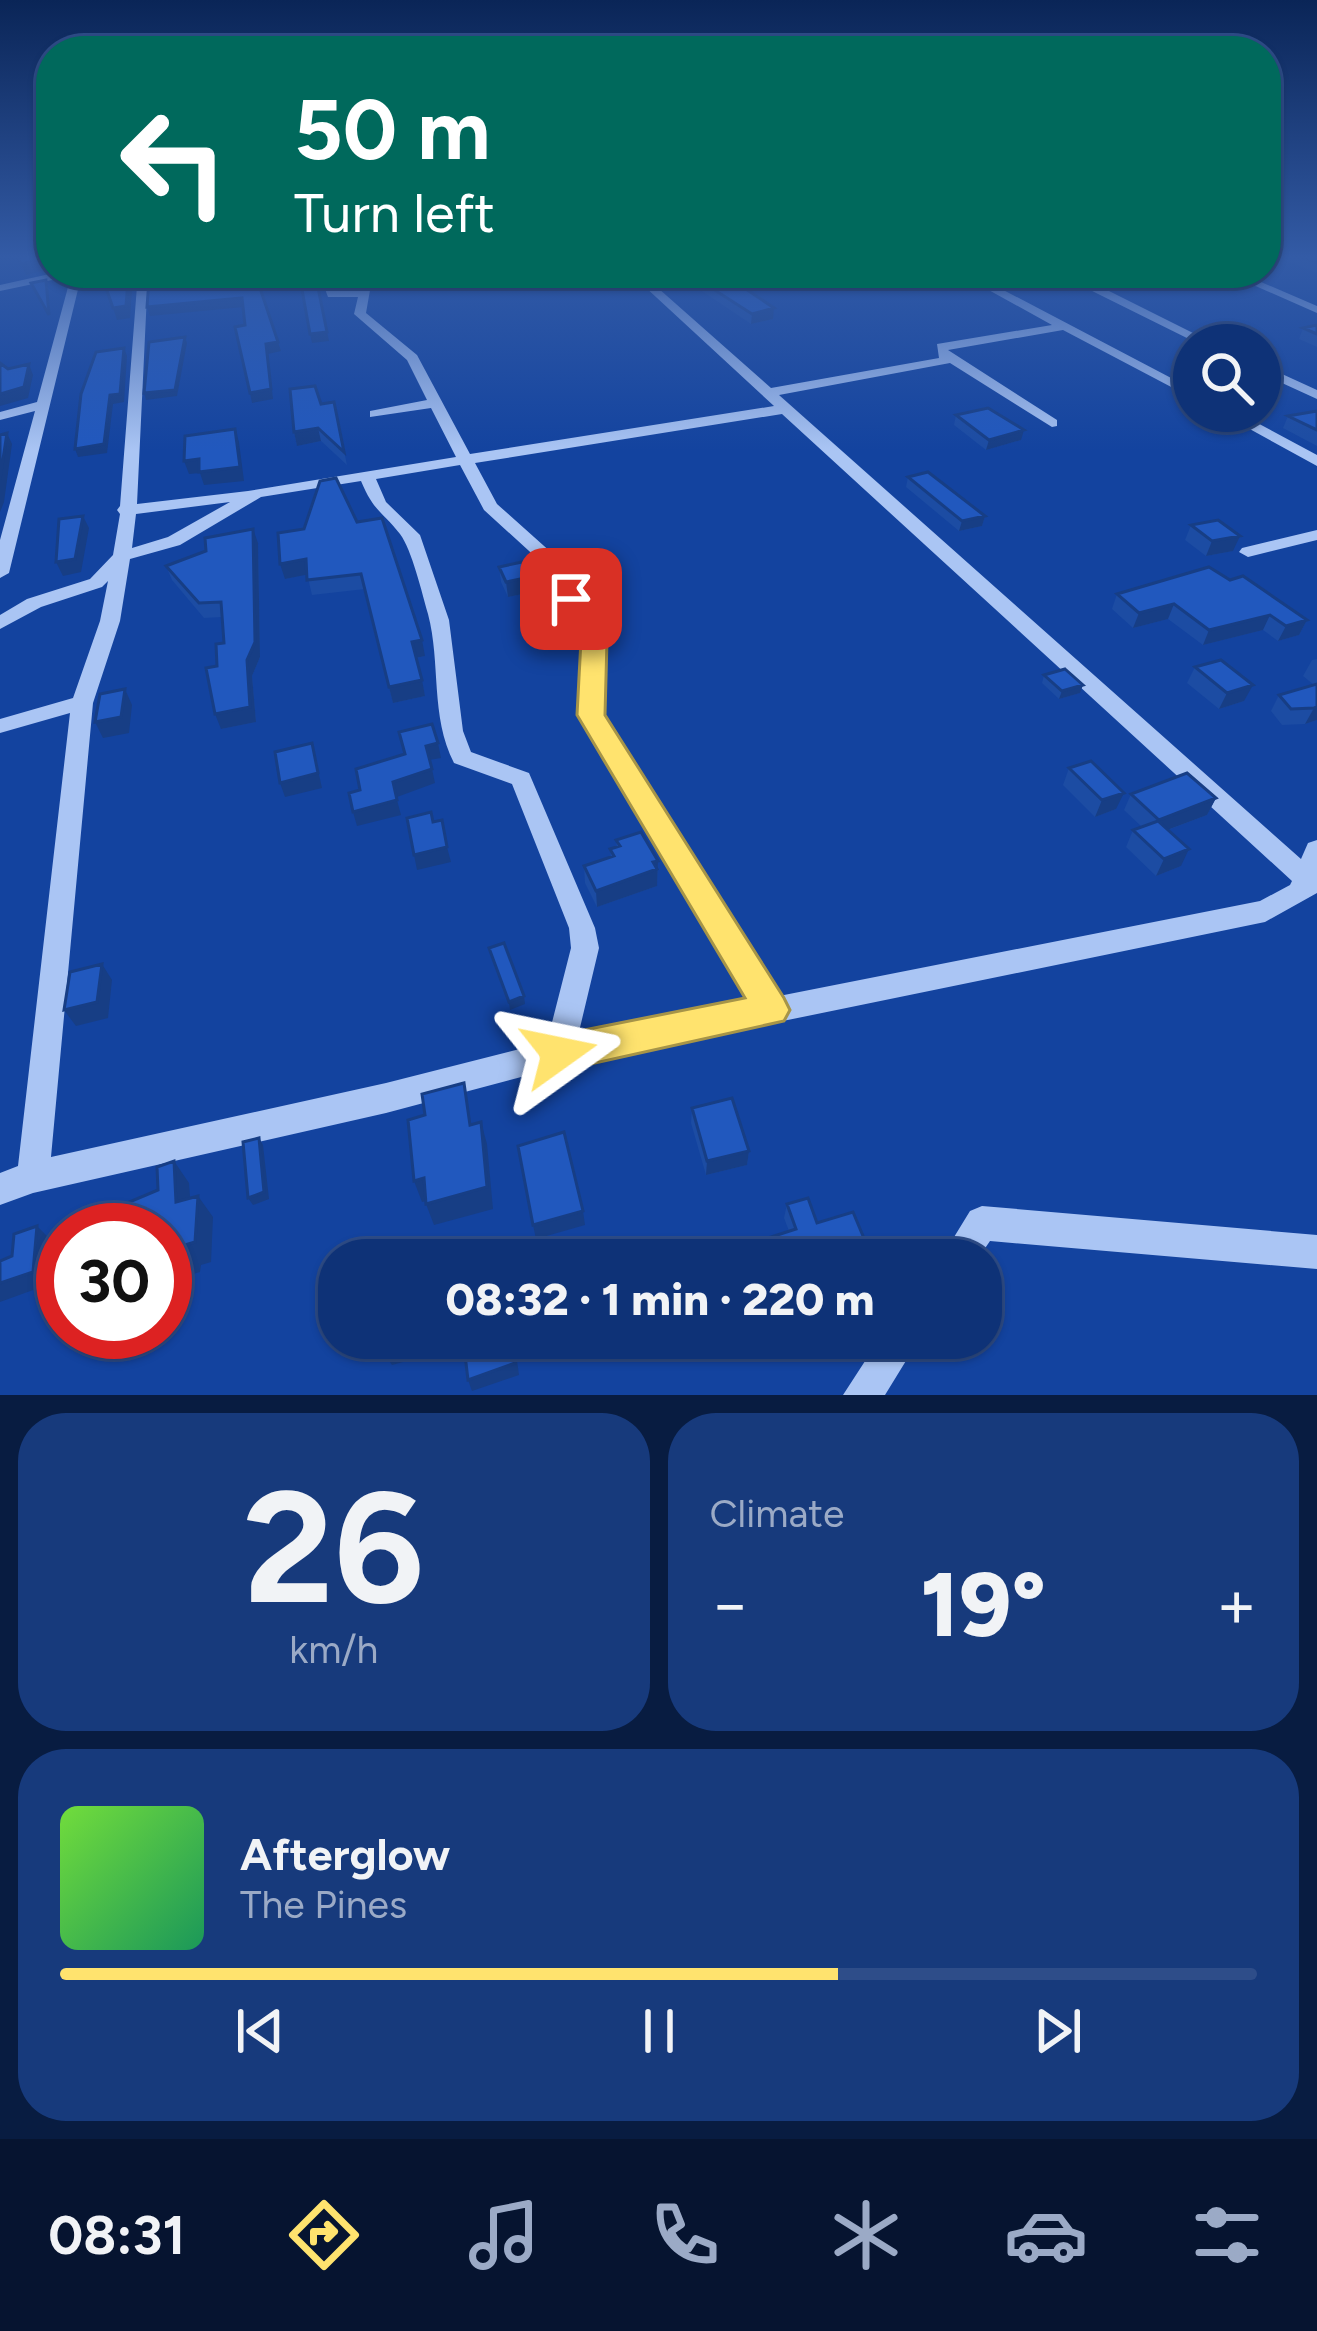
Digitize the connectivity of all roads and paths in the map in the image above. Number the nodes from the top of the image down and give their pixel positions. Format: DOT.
graph roads {
  1 [pos="62,320"];
  2 [pos="139,320"];
  3 [pos="367,320"];
  4 [pos="687,320"];
  5 [pos="1055,320"];
  6 [pos="1067,326"];
  7 [pos="950,357"];
  8 [pos="1281,378"];
  9 [pos="1173,383"];
  10 [pos="768,393"];
  11 [pos="1317,395"];
  12 [pos="436,404"];
  13 [pos="41,406"];
  14 [pos="784,409"];
  15 [pos="375,414"];
  16 [pos="0,416"];
  17 [pos="1052,423"];
  18 [pos="1264,432"];
  19 [pos="465,460"];
  20 [pos="1317,461"];
  21 [pos="367,476"];
  22 [pos="257,493"];
  23 [pos="125,510"];
  24 [pos="1317,535"];
  25 [pos="1248,551"];
  26 [pos="122,556"];
  27 [pos="0,573"];
  28 [pos="0,623"];
  29 [pos="82,703"];
  30 [pos="0,726"];
  31 [pos="1317,850"];
  32 [pos="1312,884"];
  33 [pos="771,1010"];
  34 [pos="559,1053"];
  35 [pos="33,1177"];
  36 [pos="0,1190"];
  37 [pos="971,1239"];
  38 [pos="1317,1252"];
  39 [pos="887,1359"];
  40 [pos="862,1395"];
  1 -- 13 [label="street"];
  2 -- 23 [label="street"];
  3 -- 12 [label="street"];
  4 -- 10 [label="street"];
  5 -- 6 [label="street"];
  6 -- 7 [label="street"];
  6 -- 9 [label="street"];
  7 -- 10 [label="street"];
  7 -- 17 [label="street"];
  8 -- 11 [label="street"];
  10 -- 14 [label="street"];
  12 -- 15 [label="street"];
  12 -- 19 [label="street"];
  13 -- 16 [label="street"];
  13 -- 27 [label="street"];
  14 -- 19 [label="street"];
  14 -- 32 [label="street"];
  18 -- 20 [label="street"];
  19 -- 21 [label="street"];
  19 -- 33 [label="street"];
  21 -- 22 [label="street"];
  21 -- 34 [label="street"];
  22 -- 23 [label="street"];
  22 -- 26 [label="street"];
  23 -- 26 [label="street"];
  24 -- 25 [label="street"];
  26 -- 28 [label="street"];
  26 -- 29 [label="street"];
  29 -- 30 [label="street"];
  29 -- 35 [label="street"];
  31 -- 32 [label="street"];
  32 -- 33 [label="street"];
  33 -- 34 [label="street"];
  34 -- 35 [label="street"];
  35 -- 36 [label="street"];
  37 -- 38 [label="street"];
  39 -- 40 [label="street"];
}
